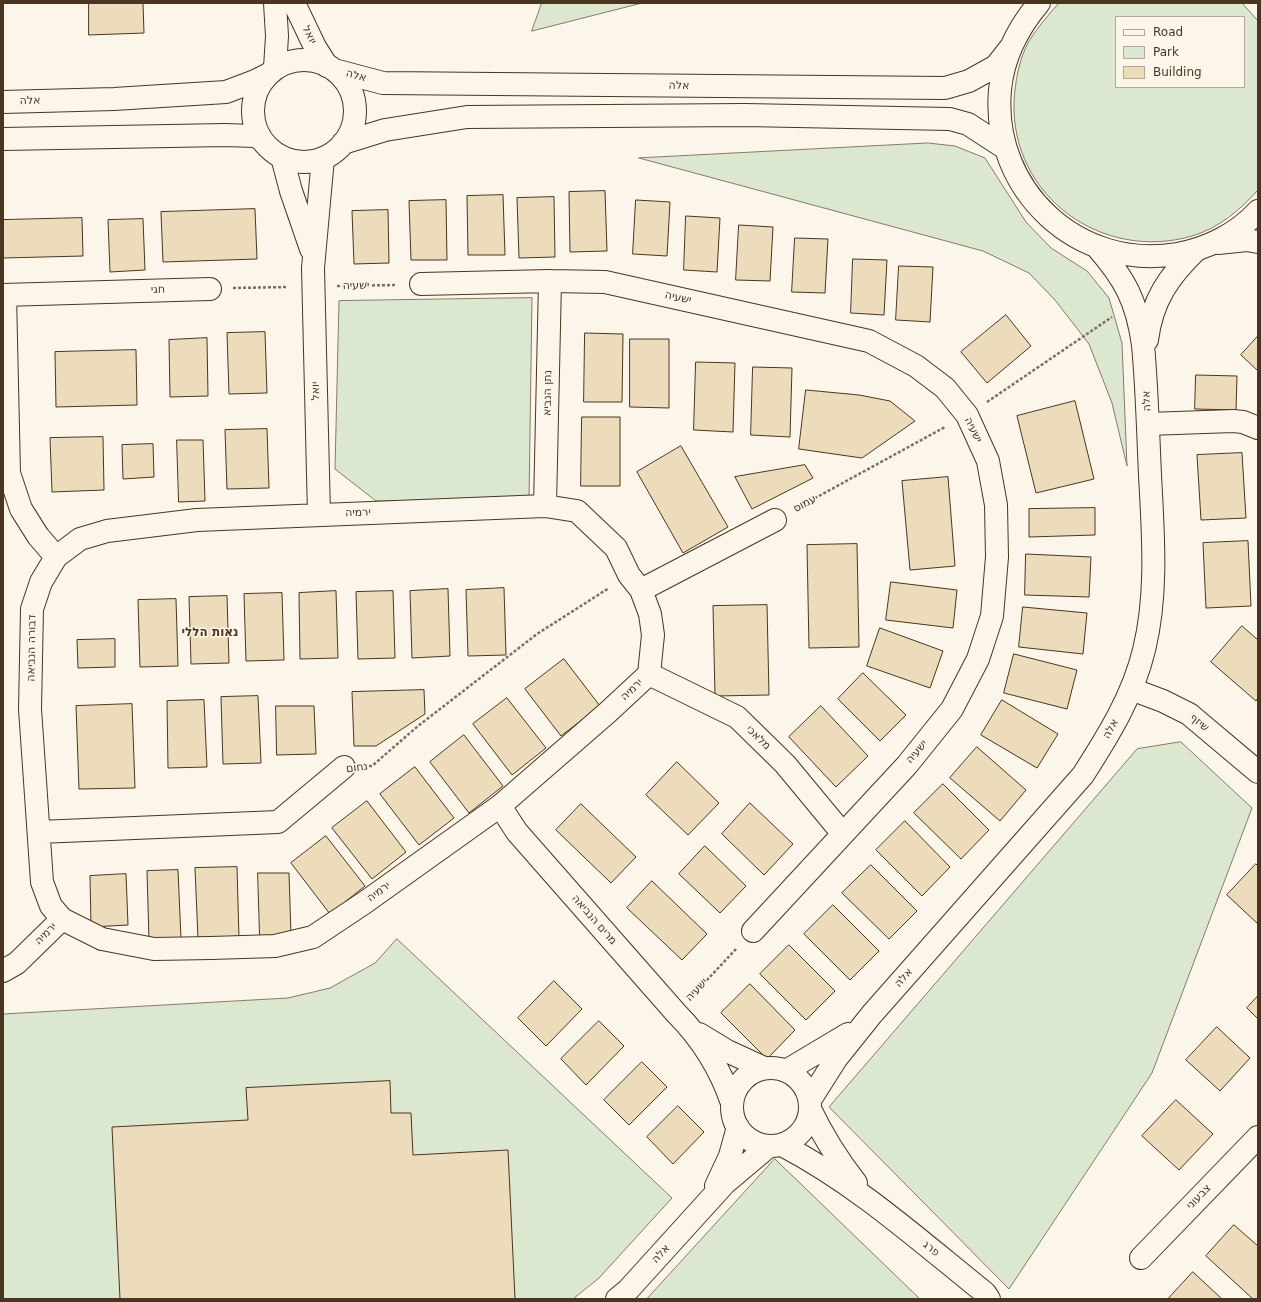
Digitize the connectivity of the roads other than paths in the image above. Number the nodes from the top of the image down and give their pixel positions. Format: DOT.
graph roads {
  1 [pos="275,3"];
  2 [pos="294,3"];
  3 [pos="1039,3"];
  4 [pos="1011,47"];
  5 [pos="331,68"];
  6 [pos="272,71"];
  7 [pos="3,102"];
  8 [pos="3,139"];
  9 [pos="261,139"];
  10 [pos="343,143"];
  11 [pos="1006,148"];
  12 [pos="282,157"];
  13 [pos="323,158"];
  14 [pos="1258,211"];
  15 [pos="1258,242"];
  16 [pos="1096,246"];
  17 [pos="1204,247"];
  18 [pos="314,277"];
  19 [pos="550,281"];
  20 [pos="421,284"];
  21 [pos="210,289"];
  22 [pos="4,295"];
  23 [pos="1145,365"];
  24 [pos="1148,424"];
  25 [pos="1258,428"];
  26 [pos="545,506"];
  27 [pos="320,515"];
  28 [pos="775,520"];
  29 [pos="56,557"];
  30 [pos="635,583"];
  31 [pos="649,674"];
  32 [pos="1131,689"];
  33 [pos="344,767"];
  34 [pos="1258,772"];
  35 [pos="500,806"];
  36 [pos="39,832"];
  37 [pos="843,834"];
  38 [pos="62,918"];
  39 [pos="753,931"];
  40 [pos="3,971"];
  41 [pos="872,1014"];
  42 [pos="693,1030"];
  43 [pos="764,1068"];
  44 [pos="786,1071"];
  45 [pos="732,1103"];
  46 [pos="810,1105"];
  47 [pos="738,1128"];
  48 [pos="1258,1137"];
  49 [pos="776,1146"];
  50 [pos="871,1201"];
  51 [pos="703,1207"];
  52 [pos="1141,1258"];
  53 [pos="617,1299"];
  54 [pos="989,1299"];
  1 -- 6 [label="street"];
  2 -- 5 [label="street, יואל"];
  3 -- 4 [label="street"];
  4 -- 5 [label="street, אלה"];
  4 -- 11 [label="street"];
  5 -- 6 [label="street"];
  5 -- 10 [label="street"];
  6 -- 7 [label="street, אלה"];
  6 -- 9 [label="street"];
  8 -- 9 [label="street"];
  9 -- 12 [label="street"];
  10 -- 11 [label="street"];
  10 -- 13 [label="street"];
  11 -- 16 [label="street"];
  12 -- 13 [label="street"];
  12 -- 18 [label="street, יואל"];
  13 -- 18 [label="street, יואל"];
  14 -- 17 [label="street"];
  15 -- 17 [label="street"];
  16 -- 17 [label="street"];
  16 -- 23 [label="street, אלה"];
  17 -- 23 [label="street, אלה"];
  18 -- 27 [label="street, יואל"];
  19 -- 20 [label="street, ישעיה"];
  19 -- 26 [label="street, נתן הנביא"];
  19 -- 37 [label="street, ישעיה"];
  21 -- 22 [label="street, חגי"];
  22 -- 29 [label="street"];
  23 -- 24 [label="street, אלה"];
  24 -- 25 [label="street"];
  24 -- 32 [label="street, אלה"];
  26 -- 27 [label="street, ירמיה"];
  26 -- 30 [label="street, ירמיה"];
  27 -- 29 [label="street, ירמיה"];
  28 -- 30 [label="street"];
  29 -- 36 [label="street, דבורה הנביאה"];
  30 -- 31 [label="street, ירמיה"];
  31 -- 35 [label="street, ירמיה"];
  31 -- 37 [label="street, מלאכי"];
  32 -- 34 [label="street, שיזף"];
  32 -- 41 [label="street, אלה"];
  33 -- 36 [label="street, נחום"];
  35 -- 38 [label="street, ירמיה"];
  35 -- 42 [label="street, מרים הנביאה"];
  36 -- 38 [label="street, דבורה הנביאה"];
  37 -- 39 [label="street, ישעיה"];
  38 -- 40 [label="street, ירמיה"];
  41 -- 44 [label="street, אלה"];
  41 -- 46 [label="street, אלה"];
  42 -- 43 [label="street, מרים הנביאה"];
  42 -- 45 [label="street, מרים הנביאה"];
  43 -- 44 [label="street"];
  43 -- 45 [label="street"];
  44 -- 46 [label="street"];
  45 -- 47 [label="street"];
  46 -- 49 [label="street"];
  46 -- 50 [label="street, פרג"];
  47 -- 49 [label="street"];
  47 -- 51 [label="street, אלה"];
  48 -- 52 [label="street, צבעוני"];
  49 -- 50 [label="street, פרג"];
  49 -- 51 [label="street, אלה"];
  50 -- 54 [label="street, פרג"];
  51 -- 53 [label="street, אלה"];
}
